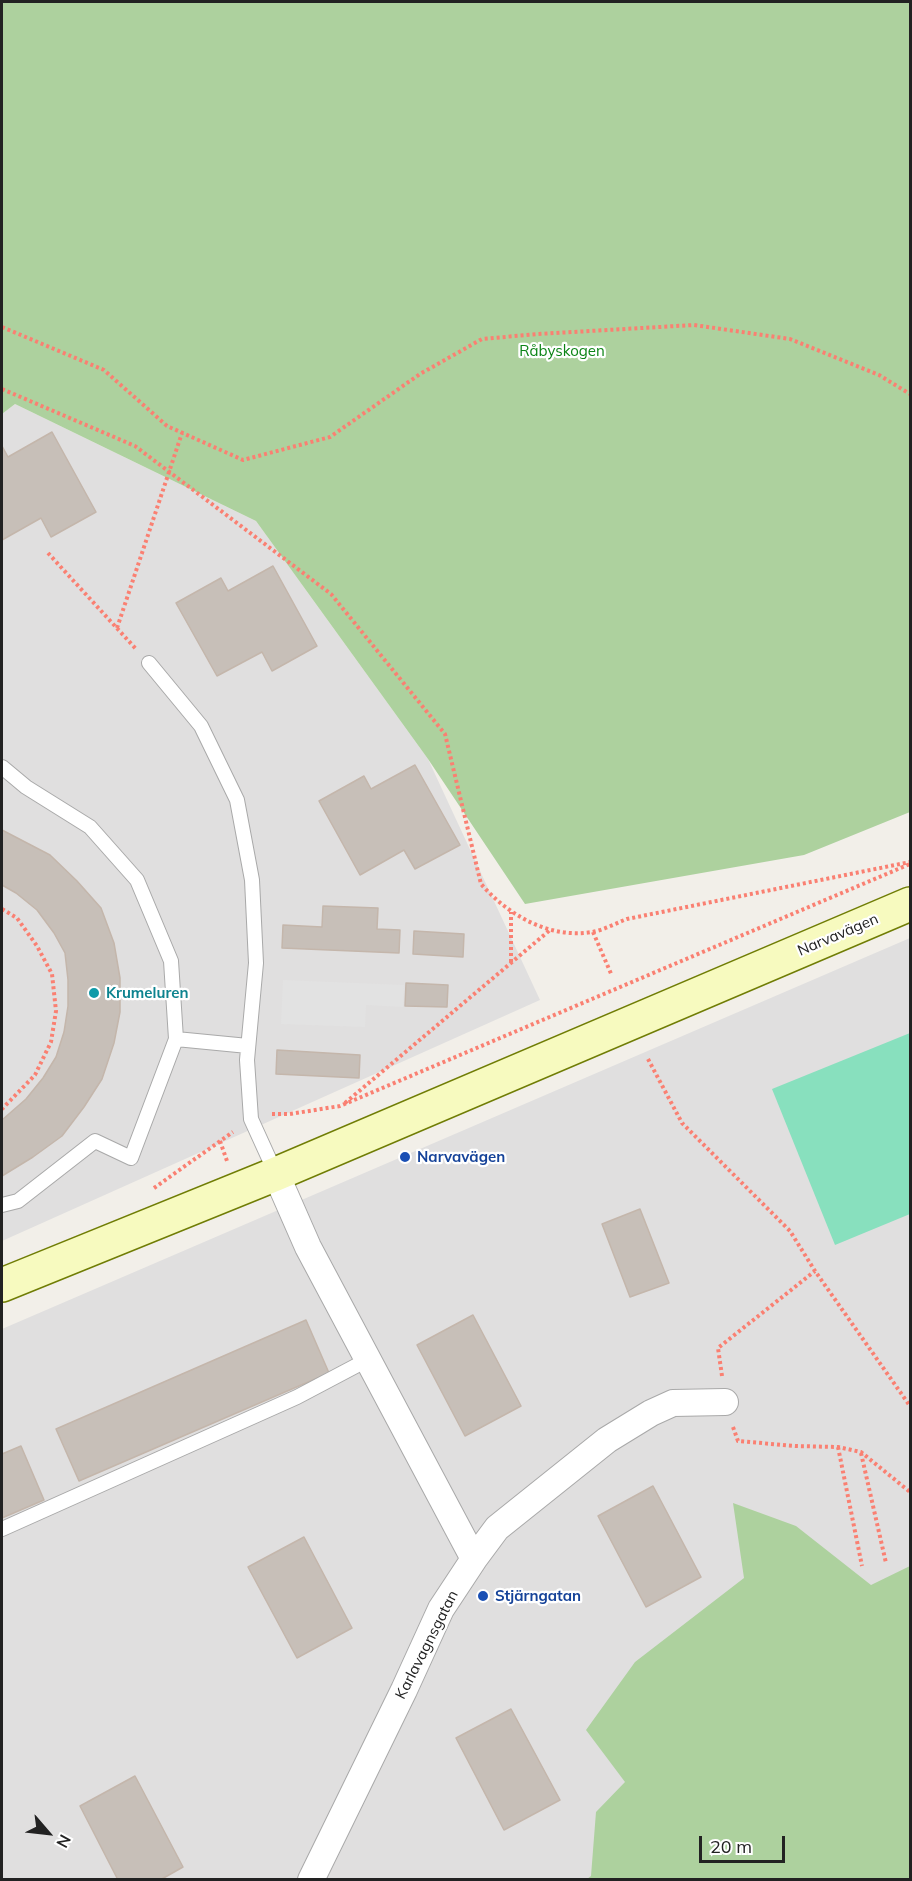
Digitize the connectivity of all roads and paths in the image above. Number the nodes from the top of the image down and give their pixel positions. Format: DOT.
graph roads {
  1 [pos="2,327"];
  2 [pos="2,389"];
  3 [pos="910,394"];
  4 [pos="182,433"];
  5 [pos="168,471"];
  6 [pos="48,553"];
  7 [pos="117,628"];
  8 [pos="149,663"];
  9 [pos="2,766"];
  10 [pos="910,863"];
  11 [pos="910,904"];
  12 [pos="2,909"];
  13 [pos="511,912"];
  14 [pos="551,929"];
  15 [pos="593,932"];
  16 [pos="511,963"];
  17 [pos="612,976"];
  18 [pos="176,1039"];
  19 [pos="248,1046"];
  20 [pos="648,1059"];
  21 [pos="340,1106"];
  22 [pos="2,1109"];
  23 [pos="251,1119"];
  24 [pos="276,1174"];
  25 [pos="150,1191"];
  26 [pos="2,1205"];
  27 [pos="815,1271"];
  28 [pos="2,1285"];
  29 [pos="368,1360"];
  30 [pos="725,1402"];
  31 [pos="910,1406"];
  32 [pos="838,1447"];
  33 [pos="861,1452"];
  34 [pos="910,1492"];
  35 [pos="2,1529"];
  36 [pos="474,1558"];
  37 [pos="886,1563"];
  38 [pos="862,1566"];
  39 [pos="311,1880"];
  1 -- 4 [label="path"];
  2 -- 5 [label="path"];
  3 -- 4 [label="path"];
  4 -- 5 [label="path"];
  5 -- 7 [label="path"];
  5 -- 13 [label="path"];
  6 -- 7 [label="path"];
  7 -- 8 [label="path"];
  8 -- 19 [label="lane"];
  9 -- 18 [label="lane"];
  10 -- 15 [label="path"];
  10 -- 21 [label="path"];
  11 -- 24 [label="main road, Narvavägen"];
  12 -- 22 [label="path"];
  13 -- 14 [label="path"];
  13 -- 16 [label="path"];
  14 -- 15 [label="path"];
  14 -- 16 [label="path"];
  15 -- 17 [label="path"];
  16 -- 21 [label="path"];
  18 -- 19 [label="lane"];
  18 -- 26 [label="lane"];
  19 -- 23 [label="lane"];
  20 -- 27 [label="path"];
  21 -- 23 [label="path"];
  23 -- 24 [label="lane"];
  23 -- 25 [label="path"];
  24 -- 28 [label="main road, Narvavägen"];
  24 -- 29 [label="street"];
  27 -- 30 [label="path"];
  27 -- 31 [label="path"];
  29 -- 35 [label="lane"];
  29 -- 36 [label="street"];
  30 -- 32 [label="path"];
  30 -- 36 [label="street, Karlavagnsgatan"];
  32 -- 33 [label="path"];
  32 -- 38 [label="path"];
  33 -- 34 [label="path"];
  33 -- 37 [label="path"];
  36 -- 39 [label="street, Karlavagnsgatan"];
}
